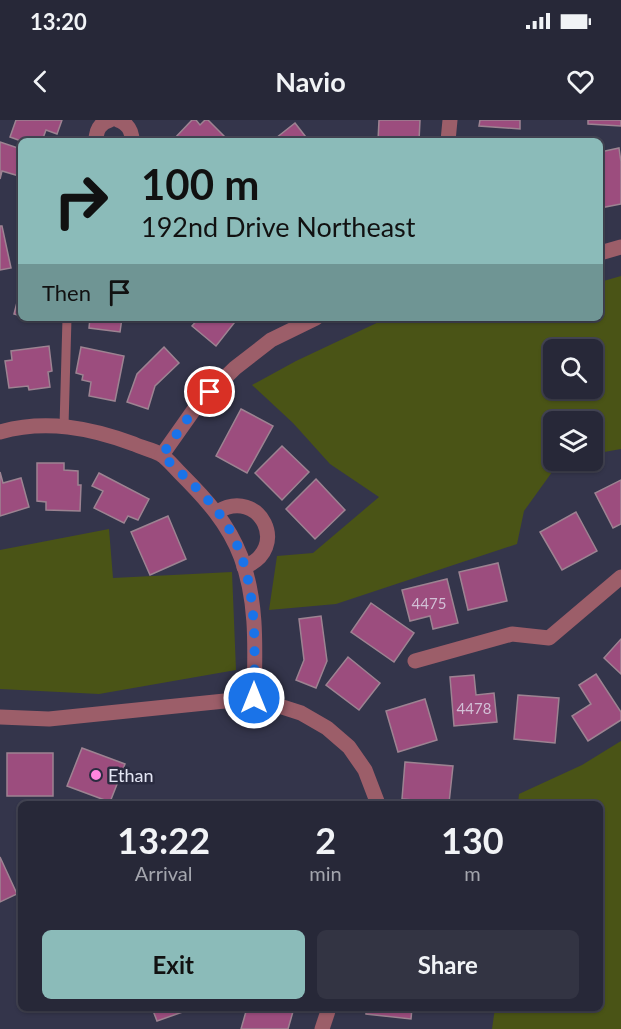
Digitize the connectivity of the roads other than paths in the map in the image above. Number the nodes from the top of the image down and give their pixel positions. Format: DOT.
graph roads {
  1 [pos="110,120"];
  2 [pos="118,120"];
  3 [pos="450,120"];
  4 [pos="96,138"];
  5 [pos="132,138"];
  6 [pos="448,138"];
  7 [pos="621,247"];
  8 [pos="603,252"];
  9 [pos="67,321"];
  10 [pos="281,321"];
  11 [pos="310,321"];
  12 [pos="288,332"];
  13 [pos="64,426"];
  14 [pos="0,432"];
  15 [pos="162,455"];
  16 [pos="217,512"];
  17 [pos="244,567"];
  18 [pos="621,577"];
  19 [pos="416,661"];
  20 [pos="254,698"];
  21 [pos="0,717"];
  22 [pos="377,801"];
  23 [pos="328,1011"];
  24 [pos="322,1029"];
  1 -- 4 [label="street"];
  2 -- 5 [label="street"];
  3 -- 6 [label="street"];
  7 -- 8 [label="street"];
  9 -- 13 [label="lane"];
  10 -- 12 [label="street"];
  11 -- 12 [label="street"];
  12 -- 15 [label="street"];
  13 -- 14 [label="street"];
  13 -- 15 [label="street"];
  15 -- 16 [label="street"];
  16 -- 17 [label="street"];
  16 -- 17 [label="street"];
  17 -- 20 [label="street"];
  18 -- 19 [label="street"];
  20 -- 21 [label="street"];
  20 -- 22 [label="street"];
  23 -- 24 [label="street"];
}
